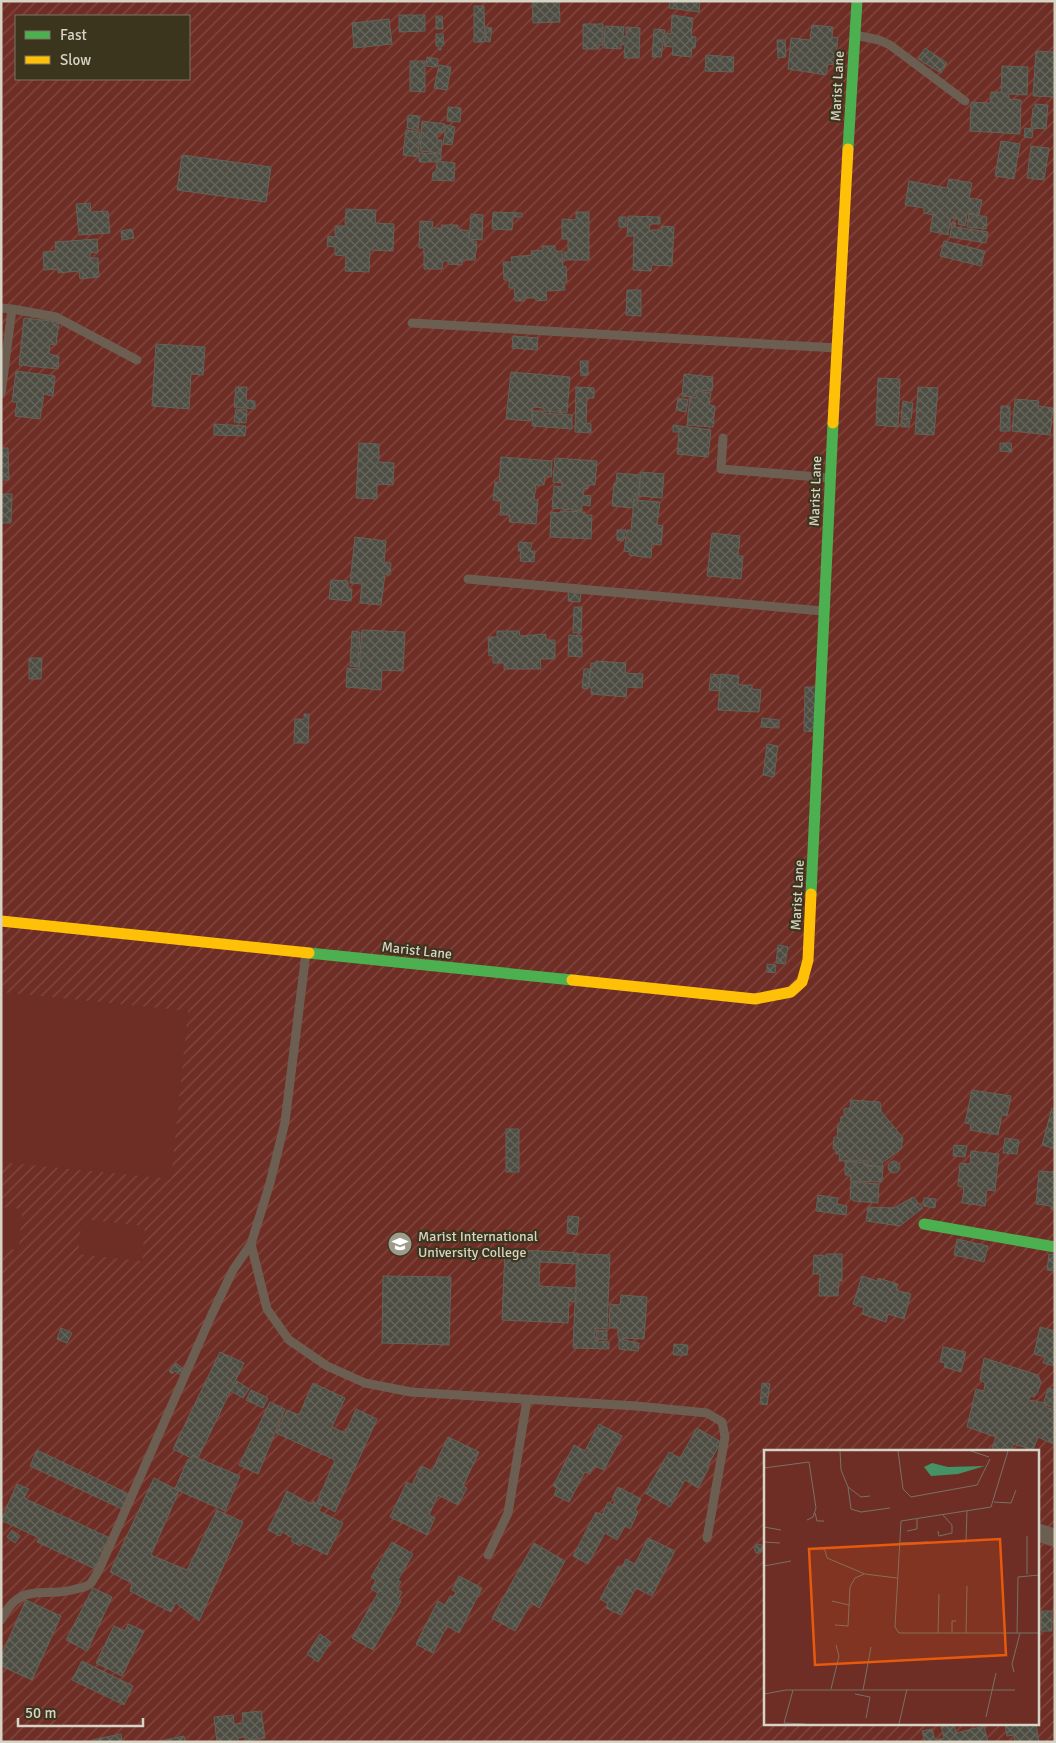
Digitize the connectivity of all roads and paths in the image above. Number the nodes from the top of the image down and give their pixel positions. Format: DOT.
graph roads {
  1 [pos="857,1"];
  2 [pos="855,35"];
  3 [pos="965,101"];
  4 [pos="1,308"];
  5 [pos="12,309"];
  6 [pos="412,323"];
  7 [pos="836,348"];
  8 [pos="137,360"];
  9 [pos="1,394"];
  10 [pos="723,438"];
  11 [pos="831,478"];
  12 [pos="468,578"];
  13 [pos="825,611"];
  14 [pos="1,921"];
  15 [pos="306,953"];
  16 [pos="924,1224"];
  17 [pos="251,1244"];
  18 [pos="1055,1246"];
  19 [pos="527,1400"];
  20 [pos="1038,1532"];
  21 [pos="708,1538"];
  22 [pos="1055,1538"];
  23 [pos="488,1555"];
  24 [pos="1,1620"];
  1 -- 2 [label="street, Marist Lane"];
  2 -- 3 [label="lane"];
  2 -- 7 [label="street, Marist Lane"];
  4 -- 5 [label="lane"];
  5 -- 8 [label="lane"];
  5 -- 9 [label="lane"];
  6 -- 7 [label="lane"];
  7 -- 11 [label="street, Marist Lane"];
  10 -- 11 [label="lane"];
  11 -- 13 [label="street, Marist Lane"];
  12 -- 13 [label="lane"];
  13 -- 15 [label="street, Marist Lane"];
  14 -- 15 [label="street, Marist Lane"];
  15 -- 17 [label="lane"];
  16 -- 18 [label="street"];
  17 -- 19 [label="lane"];
  17 -- 24 [label="lane"];
  19 -- 21 [label="lane"];
  19 -- 23 [label="lane"];
  20 -- 22 [label="street"];
}
